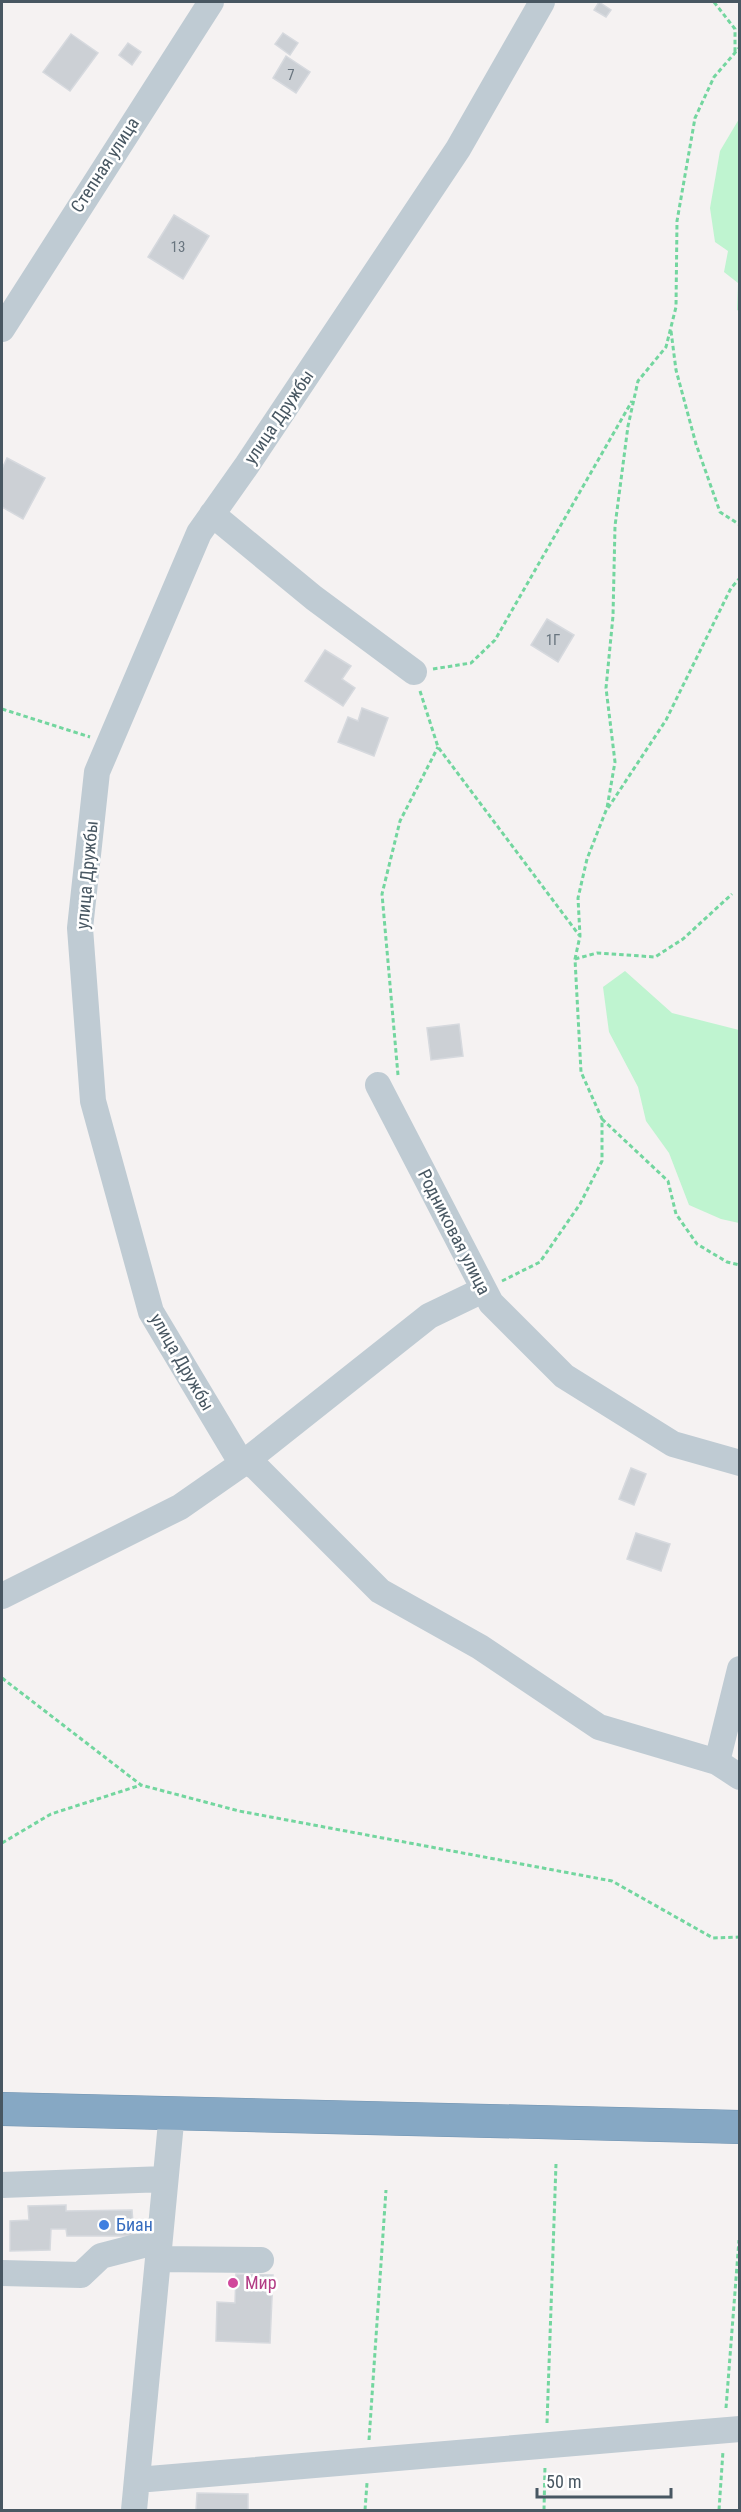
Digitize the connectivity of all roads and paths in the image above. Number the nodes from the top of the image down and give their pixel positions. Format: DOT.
graph roads {
  1 [pos="211,2"];
  2 [pos="542,2"];
  3 [pos="714,2"];
  4 [pos="740,47"];
  5 [pos="735,52"];
  6 [pos="671,328"];
  7 [pos="2,329"];
  8 [pos="635,396"];
  9 [pos="212,514"];
  10 [pos="740,525"];
  11 [pos="740,578"];
  12 [pos="414,672"];
  13 [pos="2,709"];
  14 [pos="109,744"];
  15 [pos="438,747"];
  16 [pos="608,808"];
  17 [pos="732,894"];
  18 [pos="580,936"];
  19 [pos="575,959"];
  20 [pos="388,1081"];
  21 [pos="602,1119"];
  22 [pos="740,1265"];
  23 [pos="483,1290"];
  24 [pos="246,1461"];
  25 [pos="740,1463"];
  26 [pos="2,1596"];
  27 [pos="740,1669"];
  28 [pos="2,1678"];
  29 [pos="717,1762"];
  30 [pos="740,1776"];
  31 [pos="141,1785"];
  32 [pos="2,1843"];
  33 [pos="740,1937"];
  34 [pos="2,2109"];
  35 [pos="171,2112"];
  36 [pos="740,2127"];
  37 [pos="556,2164"];
  38 [pos="165,2179"];
  39 [pos="2,2185"];
  40 [pos="386,2190"];
  41 [pos="739,2240"];
  42 [pos="159,2250"];
  43 [pos="261,2260"];
  44 [pos="2,2273"];
  45 [pos="732,2430"];
  46 [pos="546,2445"];
  47 [pos="368,2460"];
  48 [pos="137,2480"];
  49 [pos="134,2511"];
  50 [pos="365,2511"];
  51 [pos="544,2511"];
  52 [pos="719,2511"];
  1 -- 7 [label="street, Степная улица"];
  2 -- 9 [label="street, улица Дружбы"];
  3 -- 5 [label="path"];
  4 -- 5 [label="path"];
  5 -- 6 [label="path"];
  6 -- 8 [label="path"];
  6 -- 10 [label="path"];
  8 -- 12 [label="path"];
  8 -- 16 [label="path"];
  9 -- 12 [label="street"];
  9 -- 14 [label="street, улица Дружбы"];
  11 -- 16 [label="path"];
  12 -- 15 [label="path"];
  13 -- 14 [label="path"];
  14 -- 24 [label="street, улица Дружбы"];
  15 -- 18 [label="path"];
  15 -- 20 [label="path"];
  16 -- 18 [label="path"];
  17 -- 19 [label="path"];
  18 -- 19 [label="path"];
  19 -- 21 [label="path"];
  20 -- 23 [label="street, Родниковая улица"];
  21 -- 22 [label="path"];
  21 -- 23 [label="path"];
  23 -- 24 [label="street"];
  23 -- 25 [label="street, Родниковая улица"];
  24 -- 26 [label="street"];
  24 -- 29 [label="street, улица Дружбы"];
  27 -- 29 [label="street"];
  28 -- 31 [label="path"];
  29 -- 30 [label="street, улица Дружбы"];
  31 -- 32 [label="path"];
  31 -- 33 [label="path"];
  34 -- 35 [label="highway"];
  35 -- 36 [label="highway"];
  35 -- 38 [label="street"];
  37 -- 46 [label="path"];
  38 -- 39 [label="street"];
  38 -- 42 [label="street"];
  40 -- 47 [label="path"];
  41 -- 45 [label="path"];
  42 -- 43 [label="street"];
  42 -- 44 [label="street"];
  42 -- 48 [label="street"];
  45 -- 46 [label="street"];
  45 -- 52 [label="path"];
  46 -- 47 [label="street"];
  46 -- 51 [label="path"];
  47 -- 48 [label="street"];
  47 -- 50 [label="path"];
  48 -- 49 [label="street"];
}
